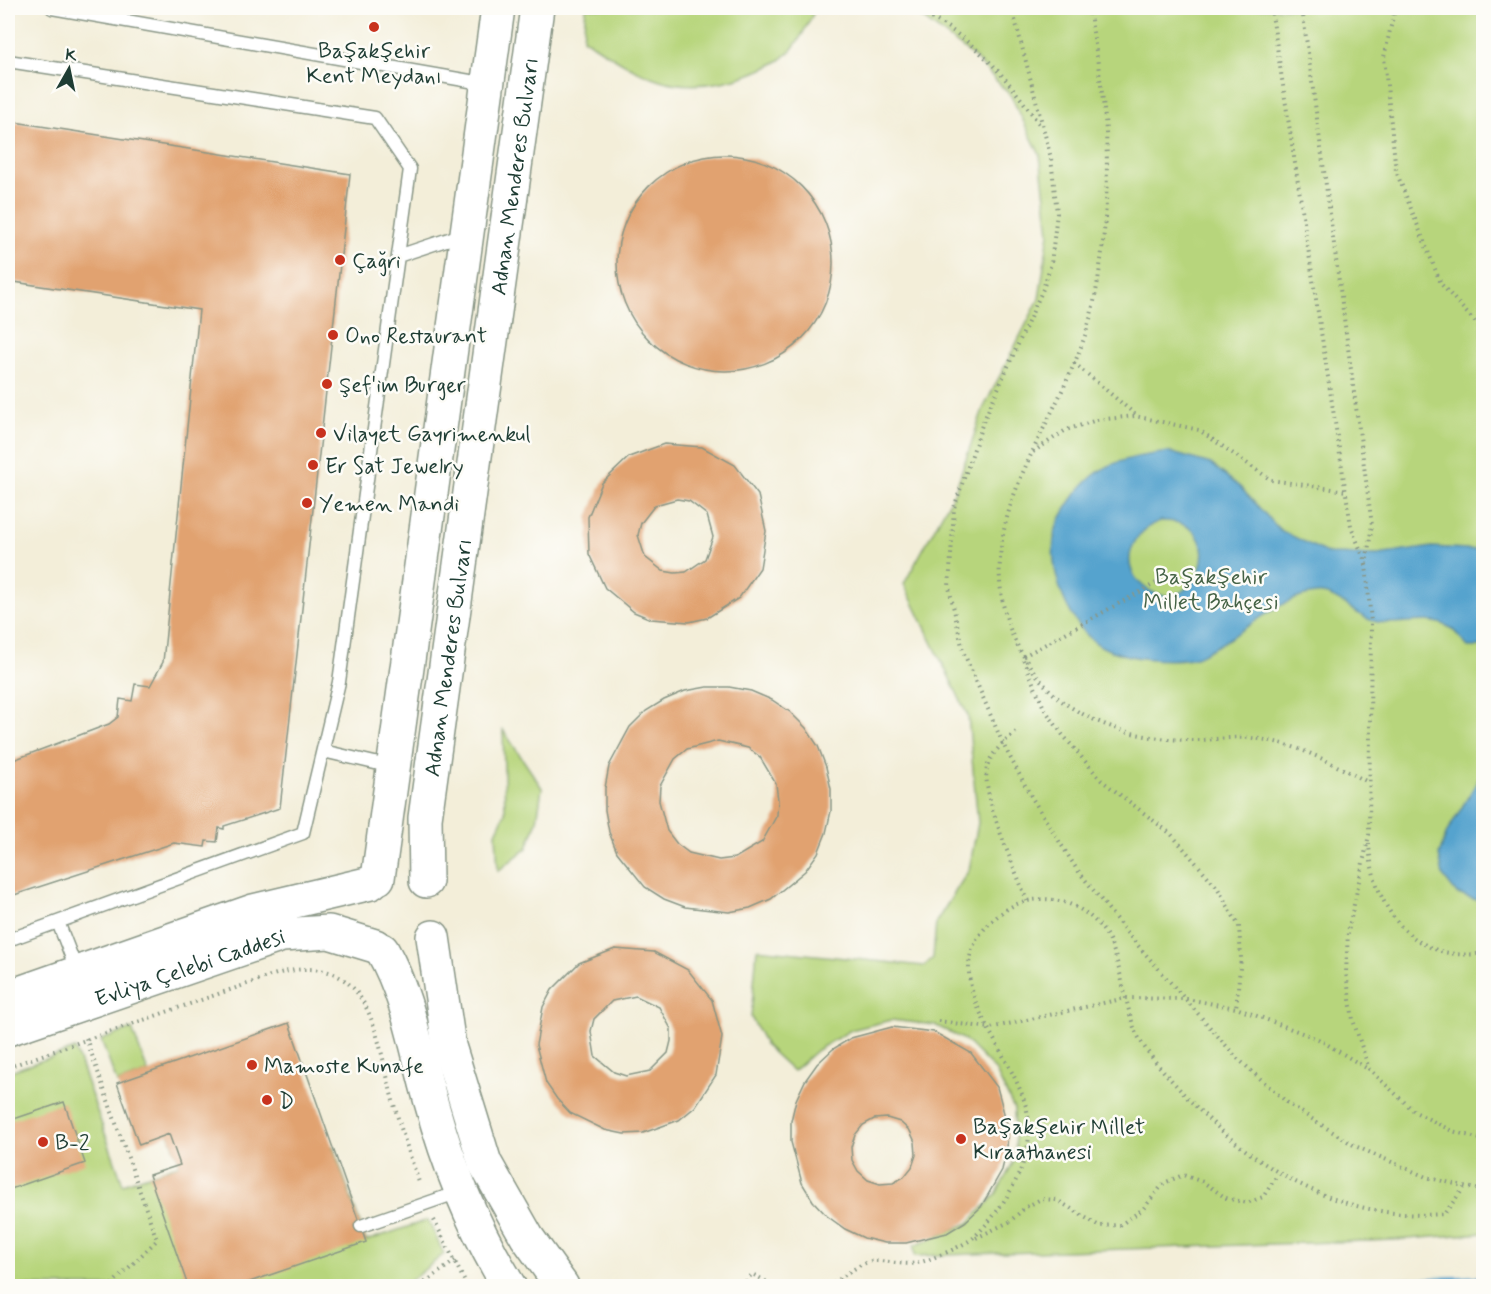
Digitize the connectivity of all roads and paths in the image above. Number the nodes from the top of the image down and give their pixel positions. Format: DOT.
graph roads {
  1 [pos="52,8"];
  2 [pos="498,8"];
  3 [pos="537,8"];
  4 [pos="910,8"];
  5 [pos="1012,8"];
  6 [pos="1089,8"];
  7 [pos="1271,8"];
  8 [pos="1302,8"];
  9 [pos="1395,8"];
  10 [pos="8,61"];
  11 [pos="488,84"];
  12 [pos="1042,127"];
  13 [pos="468,233"];
  14 [pos="398,256"];
  15 [pos="1484,332"];
  16 [pos="1074,363"];
  17 [pos="1138,417"];
  18 [pos="1032,453"];
  19 [pos="1346,491"];
  20 [pos="1366,564"];
  21 [pos="1156,583"];
  22 [pos="1022,657"];
  23 [pos="1016,732"];
  24 [pos="1003,744"];
  25 [pos="323,751"];
  26 [pos="392,767"];
  27 [pos="1368,782"];
  28 [pos="1369,835"];
  29 [pos="374,881"];
  30 [pos="426,881"];
  31 [pos="1027,901"];
  32 [pos="58,922"];
  33 [pos="433,937"];
  34 [pos="8,940"];
  35 [pos="378,948"];
  36 [pos="1484,953"];
  37 [pos="78,972"];
  38 [pos="8,997"];
  39 [pos="1126,998"];
  40 [pos="1187,999"];
  41 [pos="75,1006"];
  42 [pos="1236,1008"];
  43 [pos="938,1021"];
  44 [pos="990,1028"];
  45 [pos="8,1029"];
  46 [pos="87,1039"];
  47 [pos="8,1067"];
  48 [pos="1369,1069"];
  49 [pos="1484,1140"];
  50 [pos="1278,1174"];
  51 [pos="1464,1188"];
  52 [pos="461,1191"];
  53 [pos="1484,1191"];
  54 [pos="427,1203"];
  55 [pos="361,1226"];
  56 [pos="972,1239"];
  57 [pos="483,1240"];
  58 [pos="454,1262"];
  59 [pos="110,1287"];
  60 [pos="420,1287"];
  61 [pos="467,1287"];
  62 [pos="509,1287"];
  63 [pos="562,1287"];
  64 [pos="742,1287"];
  65 [pos="775,1287"];
  66 [pos="829,1287"];
  1 -- 11 [label="lane"];
  2 -- 11 [label="main road, Adnan Menderes Bulvarı"];
  3 -- 30 [label="main road, Adnan Menderes Bulvarı"];
  4 -- 12 [label="path"];
  5 -- 12 [label="path"];
  6 -- 16 [label="path"];
  7 -- 19 [label="path"];
  8 -- 20 [label="path"];
  9 -- 15 [label="path"];
  10 -- 14 [label="lane"];
  11 -- 13 [label="main road, Adnan Menderes Bulvarı"];
  12 -- 24 [label="path"];
  13 -- 14 [label="lane"];
  13 -- 26 [label="main road, Adnan Menderes Bulvarı"];
  14 -- 25 [label="lane"];
  16 -- 17 [label="path"];
  16 -- 18 [label="path"];
  17 -- 18 [label="path"];
  17 -- 19 [label="path"];
  18 -- 22 [label="path"];
  19 -- 20 [label="path"];
  20 -- 27 [label="path"];
  21 -- 22 [label="path"];
  22 -- 27 [label="path"];
  22 -- 42 [label="path"];
  23 -- 24 [label="path"];
  24 -- 31 [label="path"];
  24 -- 40 [label="path"];
  25 -- 26 [label="lane"];
  25 -- 32 [label="lane"];
  26 -- 29 [label="main road, Adnan Menderes Bulvarı"];
  27 -- 28 [label="path"];
  28 -- 36 [label="path"];
  28 -- 48 [label="path"];
  29 -- 30 [label="main road"];
  29 -- 35 [label="main road"];
  29 -- 37 [label="main road, Evliya Çelebi Caddesi"];
  30 -- 33 [label="main road"];
  31 -- 39 [label="path"];
  31 -- 44 [label="path"];
  32 -- 34 [label="lane"];
  32 -- 37 [label="lane"];
  33 -- 35 [label="main road"];
  33 -- 63 [label="main road"];
  35 -- 41 [label="main road, Evliya Çelebi Caddesi"];
  35 -- 52 [label="main road"];
  37 -- 38 [label="main road, Evliya Çelebi Caddesi"];
  39 -- 40 [label="path"];
  39 -- 44 [label="path"];
  39 -- 50 [label="path"];
  40 -- 42 [label="path"];
  40 -- 51 [label="path"];
  41 -- 45 [label="main road, Evliya Çelebi Caddesi"];
  41 -- 46 [label="path"];
  42 -- 48 [label="path"];
  43 -- 44 [label="path"];
  44 -- 56 [label="path"];
  46 -- 47 [label="path"];
  46 -- 54 [label="path"];
  46 -- 59 [label="path"];
  48 -- 49 [label="path"];
  50 -- 51 [label="path"];
  50 -- 56 [label="path"];
  51 -- 53 [label="path"];
  52 -- 54 [label="lane"];
  52 -- 57 [label="main road"];
  54 -- 55 [label="lane"];
  54 -- 58 [label="path"];
  56 -- 66 [label="path"];
  57 -- 58 [label="path"];
  57 -- 62 [label="main road"];
  58 -- 60 [label="path"];
  58 -- 61 [label="path"];
  64 -- 65 [label="path"];
}
